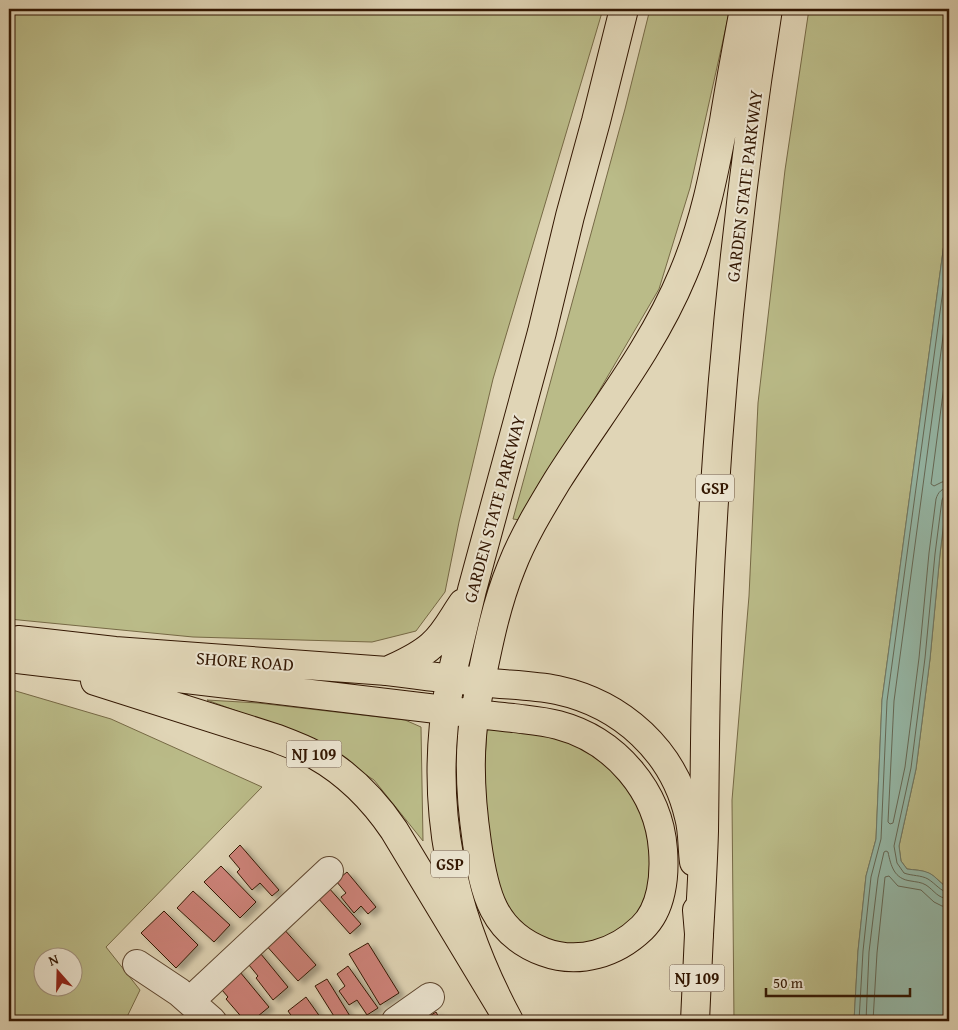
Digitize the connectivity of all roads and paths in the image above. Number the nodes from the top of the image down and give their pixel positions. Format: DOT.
graph roads {
  1 [pos="624,9"];
  2 [pos="744,9"];
  3 [pos="768,9"];
  4 [pos="472,590"];
  5 [pos="9,640"];
  6 [pos="9,658"];
  7 [pos="386,671"];
  8 [pos="451,678"];
  9 [pos="481,682"];
  10 [pos="445,710"];
  11 [pos="475,714"];
  12 [pos="329,871"];
  13 [pos="699,934"];
  14 [pos="137,964"];
  15 [pos="430,997"];
  16 [pos="190,1001"];
  17 [pos="506,1015"];
  18 [pos="212,1021"];
  19 [pos="396,1021"];
  20 [pos="695,1021"];
  1 -- 4 [label="main road, GARDEN STATE PARKWAY / GSP"];
  2 -- 9 [label="main road"];
  3 -- 13 [label="main road, GARDEN STATE PARKWAY / GSP"];
  4 -- 7 [label="main road"];
  4 -- 8 [label="main road, GARDEN STATE PARKWAY / GSP"];
  5 -- 7 [label="main road, SHORE ROAD / NJ 109"];
  6 -- 10 [label="main road"];
  6 -- 17 [label="main road, NJ 109"];
  7 -- 8 [label="main road, SHORE ROAD / NJ 109"];
  8 -- 9 [label="main road, SHORE ROAD / NJ 109"];
  8 -- 10 [label="main road, GARDEN STATE PARKWAY / GSP"];
  9 -- 11 [label="main road"];
  9 -- 13 [label="main road, NJ 109"];
  10 -- 11 [label="main road"];
  10 -- 17 [label="main road, GARDEN STATE PARKWAY / GSP"];
  11 -- 11 [label="main road"];
  12 -- 16 [label="street"];
  13 -- 20 [label="main road, NJ 109"];
  14 -- 16 [label="street"];
  15 -- 19 [label="street"];
  16 -- 18 [label="street"];
}
